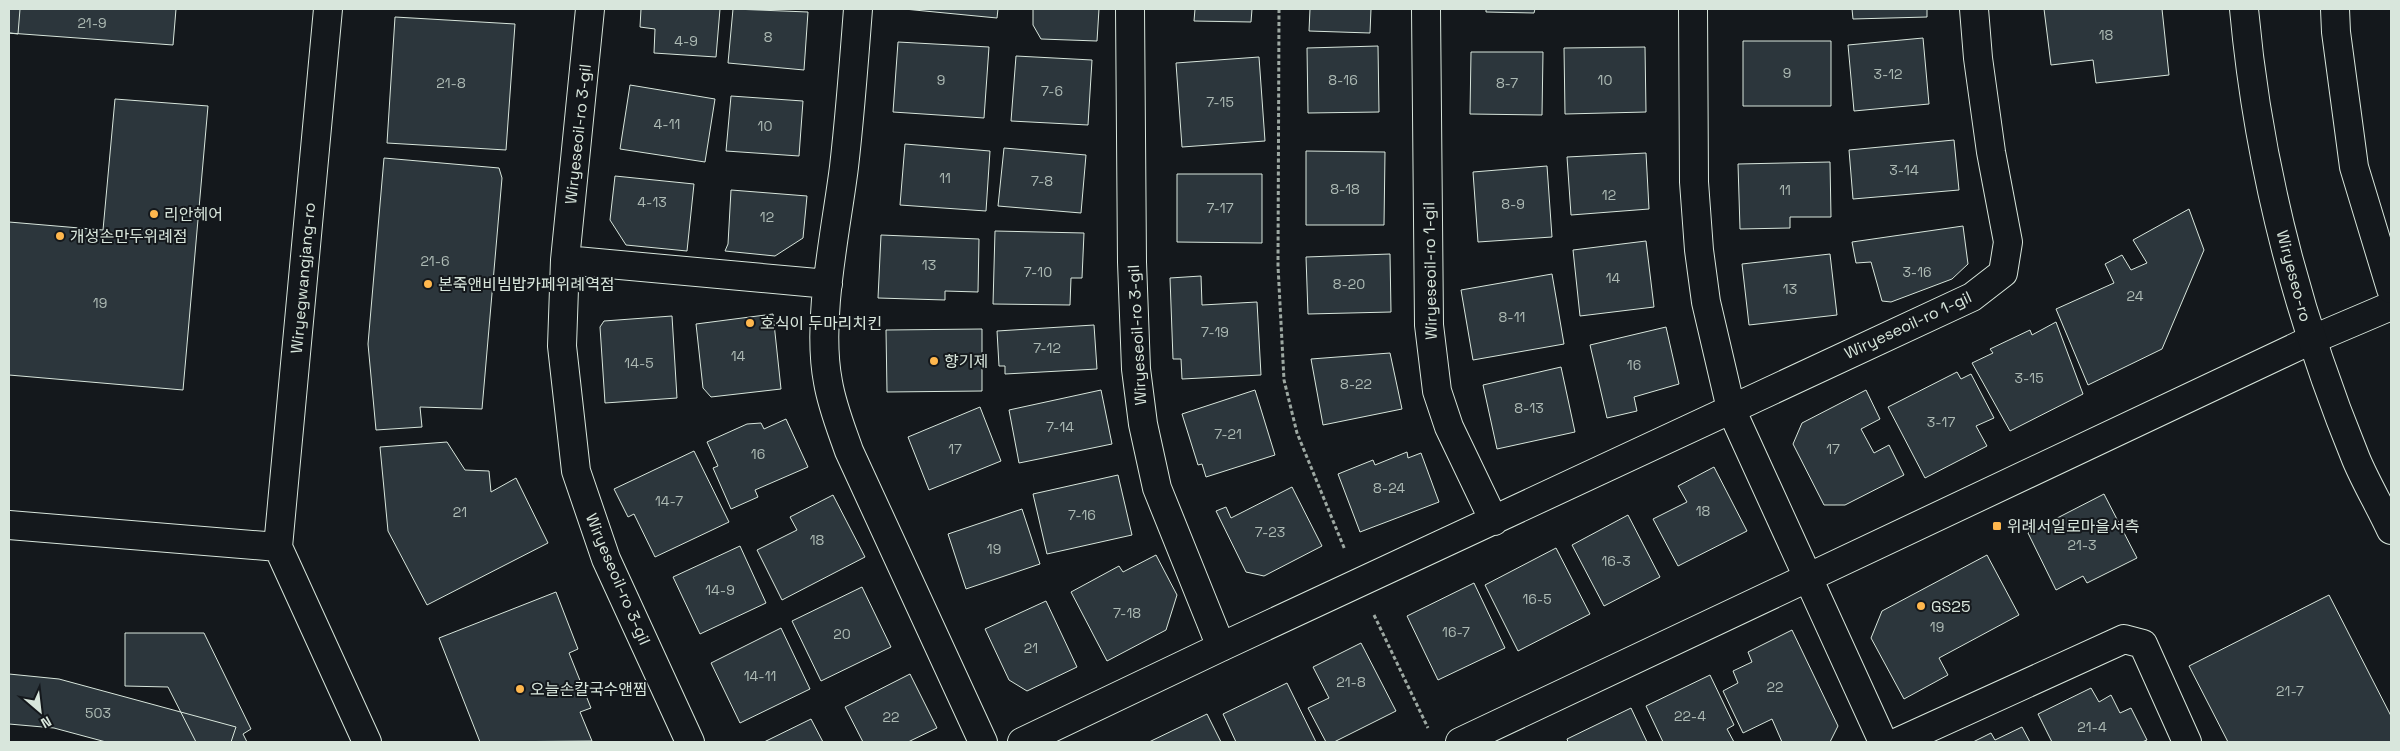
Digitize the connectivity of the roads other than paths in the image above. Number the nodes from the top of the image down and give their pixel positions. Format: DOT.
graph roads {
  1 [pos="328,9"];
  2 [pos="590,9"];
  3 [pos="858,9"];
  4 [pos="1130,9"];
  5 [pos="1426,9"];
  6 [pos="1693,9"];
  7 [pos="1974,9"];
  8 [pos="2244,9"];
  9 [pos="2335,9"];
  10 [pos="564,260"];
  11 [pos="828,284"];
  12 [pos="2391,289"];
  13 [pos="2391,306"];
  14 [pos="2311,340"];
  15 [pos="1731,409"];
  16 [pos="1494,521"];
  17 [pos="9,526"];
  18 [pos="2391,530"];
  19 [pos="278,548"];
  20 [pos="1806,579"];
  21 [pos="1221,646"];
  22 [pos="367,742"];
  23 [pos="690,742"];
  24 [pos="983,742"];
  25 [pos="1022,742"];
  26 [pos="1460,742"];
  27 [pos="1883,742"];
  28 [pos="1898,742"];
  29 [pos="2187,742"];
  1 -- 19 [label="street, Wiryegwangjang-ro"];
  2 -- 10 [label="street, Wiryeseoil-ro 3-gil"];
  3 -- 11 [label="street"];
  4 -- 21 [label="street, Wiryeseoil-ro 3-gil"];
  5 -- 16 [label="street, Wiryeseoil-ro 1-gil"];
  6 -- 15 [label="street"];
  7 -- 15 [label="street, Wiryeseoil-ro 1-gil"];
  8 -- 14 [label="street, Wiryeseo-ro"];
  9 -- 12 [label="street"];
  10 -- 11 [label="street"];
  10 -- 23 [label="street, Wiryeseoil-ro 3-gil"];
  11 -- 24 [label="street"];
  13 -- 14 [label="street"];
  14 -- 18 [label="street, Wiryeseo-ro"];
  14 -- 20 [label="street"];
  15 -- 16 [label="street, Wiryeseoil-ro 1-gil"];
  15 -- 20 [label="street"];
  16 -- 21 [label="street, Wiryeseoil-ro 1-gil"];
  17 -- 19 [label="street"];
  19 -- 22 [label="street, Wiryegwangjang-ro"];
  20 -- 26 [label="street"];
  20 -- 27 [label="street"];
  21 -- 25 [label="street"];
  28 -- 29 [label="street"];
}
